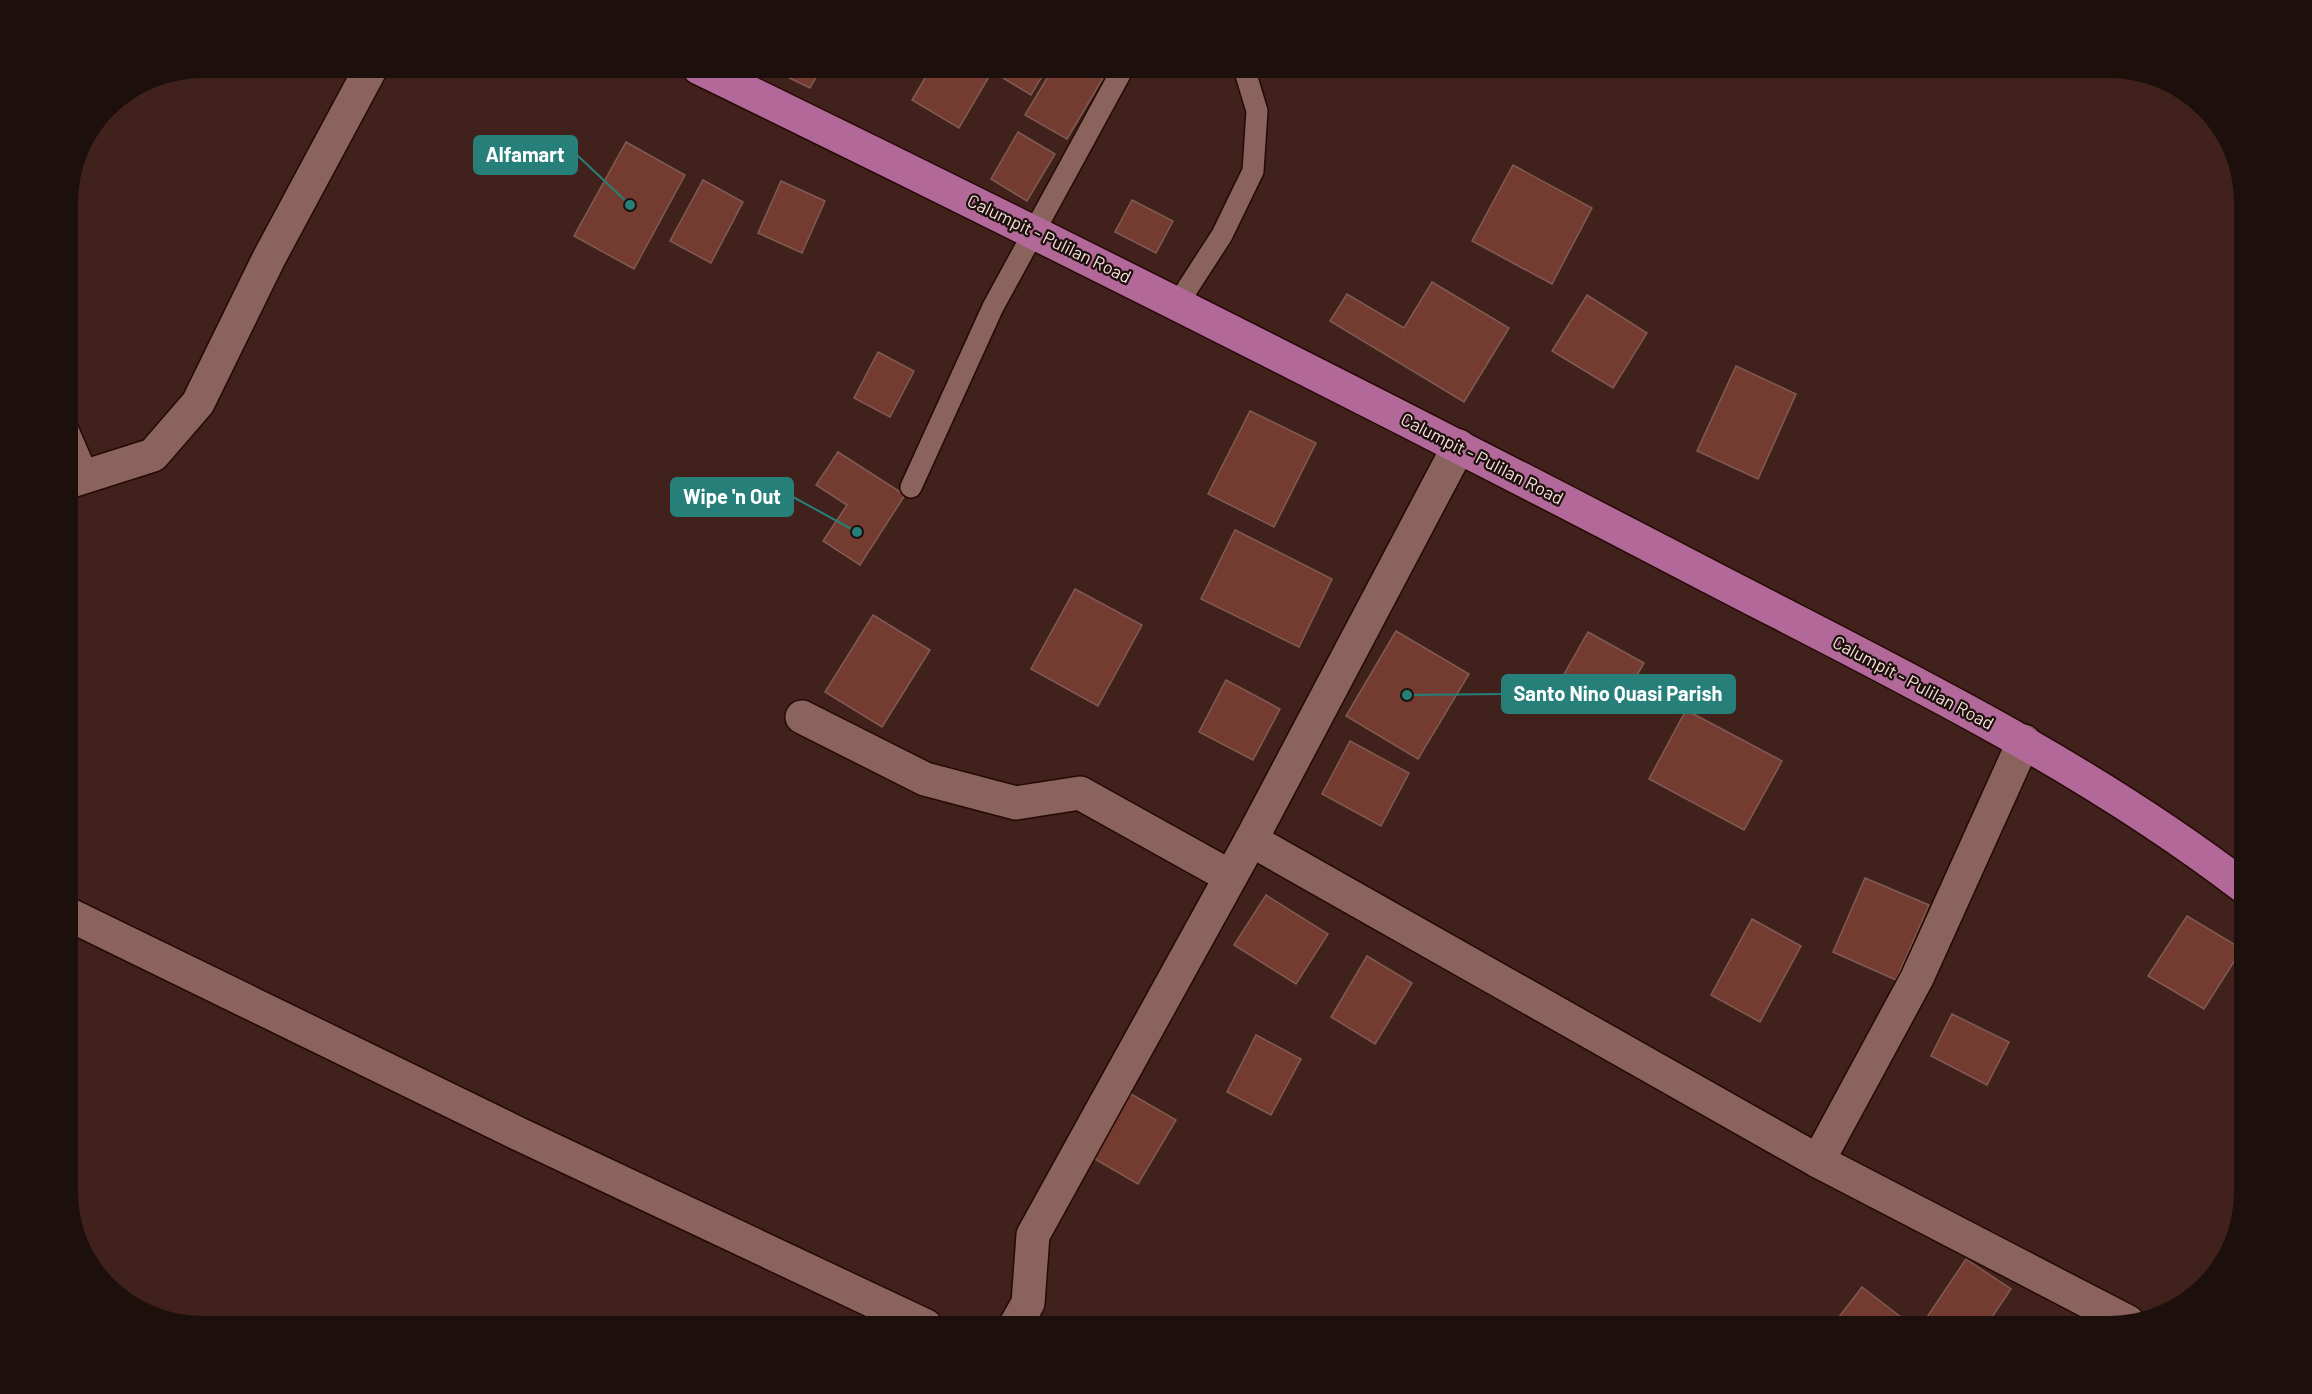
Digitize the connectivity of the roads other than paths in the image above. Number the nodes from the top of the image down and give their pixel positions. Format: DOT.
graph roads {
  1 [pos="366,78"];
  2 [pos="720,78"];
  3 [pos="1118,78"];
  4 [pos="1247,78"];
  5 [pos="1034,231"];
  6 [pos="1178,303"];
  7 [pos="1459,446"];
  8 [pos="78,479"];
  9 [pos="911,487"];
  10 [pos="802,717"];
  11 [pos="2024,741"];
  12 [pos="1251,840"];
  13 [pos="1229,876"];
  14 [pos="2234,880"];
  15 [pos="78,919"];
  16 [pos="1818,1161"];
  17 [pos="905,1316"];
  18 [pos="1021,1316"];
  19 [pos="2116,1316"];
  1 -- 8 [label="street"];
  2 -- 5 [label="main road, Calumpit - Pulilan Road"];
  3 -- 5 [label="lane"];
  4 -- 6 [label="lane"];
  5 -- 6 [label="main road, Calumpit - Pulilan Road"];
  5 -- 9 [label="lane"];
  6 -- 7 [label="main road, Calumpit - Pulilan Road"];
  7 -- 11 [label="main road, Calumpit - Pulilan Road"];
  7 -- 12 [label="street"];
  10 -- 13 [label="street"];
  11 -- 14 [label="main road, Calumpit - Pulilan Road"];
  11 -- 16 [label="street"];
  12 -- 13 [label="street"];
  12 -- 16 [label="street"];
  13 -- 18 [label="street"];
  15 -- 17 [label="street"];
  16 -- 19 [label="street"];
}
